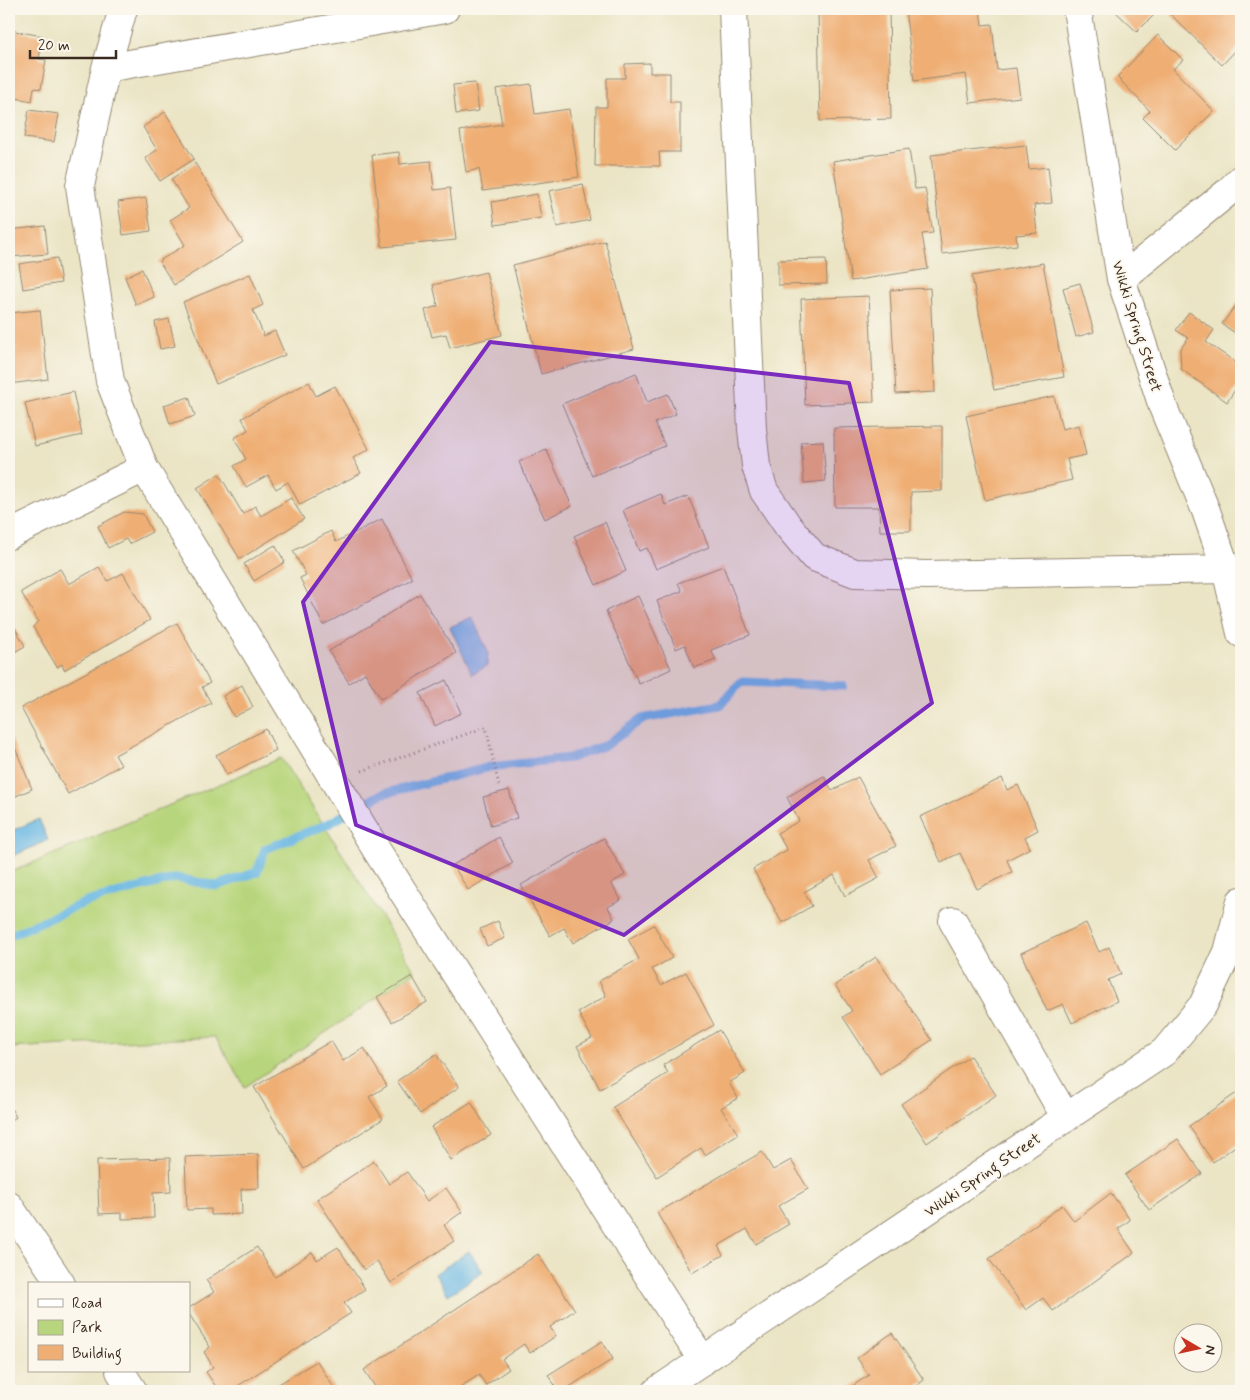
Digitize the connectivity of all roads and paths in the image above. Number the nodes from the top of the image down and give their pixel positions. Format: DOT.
graph roads {
  1 [pos="123,9"];
  2 [pos="445,9"];
  3 [pos="733,9"];
  4 [pos="1077,9"];
  5 [pos="106,68"];
  6 [pos="1241,179"];
  7 [pos="1121,279"];
  8 [pos="144,468"];
  9 [pos="9,534"];
  10 [pos="1226,569"];
  11 [pos="1241,633"];
  12 [pos="331,774"];
  13 [pos="499,786"];
  14 [pos="1241,901"];
  15 [pos="952,921"];
  16 [pos="1066,1118"];
  17 [pos="9,1206"];
  18 [pos="60,1282"];
  19 [pos="703,1361"];
  20 [pos="121,1372"];
  21 [pos="133,1391"];
  22 [pos="657,1391"];
  1 -- 5 [label="street"];
  2 -- 5 [label="street"];
  3 -- 10 [label="street"];
  4 -- 7 [label="street, Wikki Spring Street"];
  5 -- 8 [label="street"];
  6 -- 7 [label="street"];
  7 -- 10 [label="street, Wikki Spring Street"];
  8 -- 9 [label="street"];
  8 -- 12 [label="street"];
  10 -- 11 [label="street, Wikki Spring Street"];
  12 -- 13 [label="path"];
  12 -- 19 [label="street"];
  14 -- 16 [label="street, Wikki Spring Street"];
  15 -- 16 [label="street"];
  16 -- 19 [label="street, Wikki Spring Street"];
  17 -- 18 [label="street"];
  19 -- 22 [label="street, Wikki Spring Street"];
  20 -- 21 [label="street"];
}
